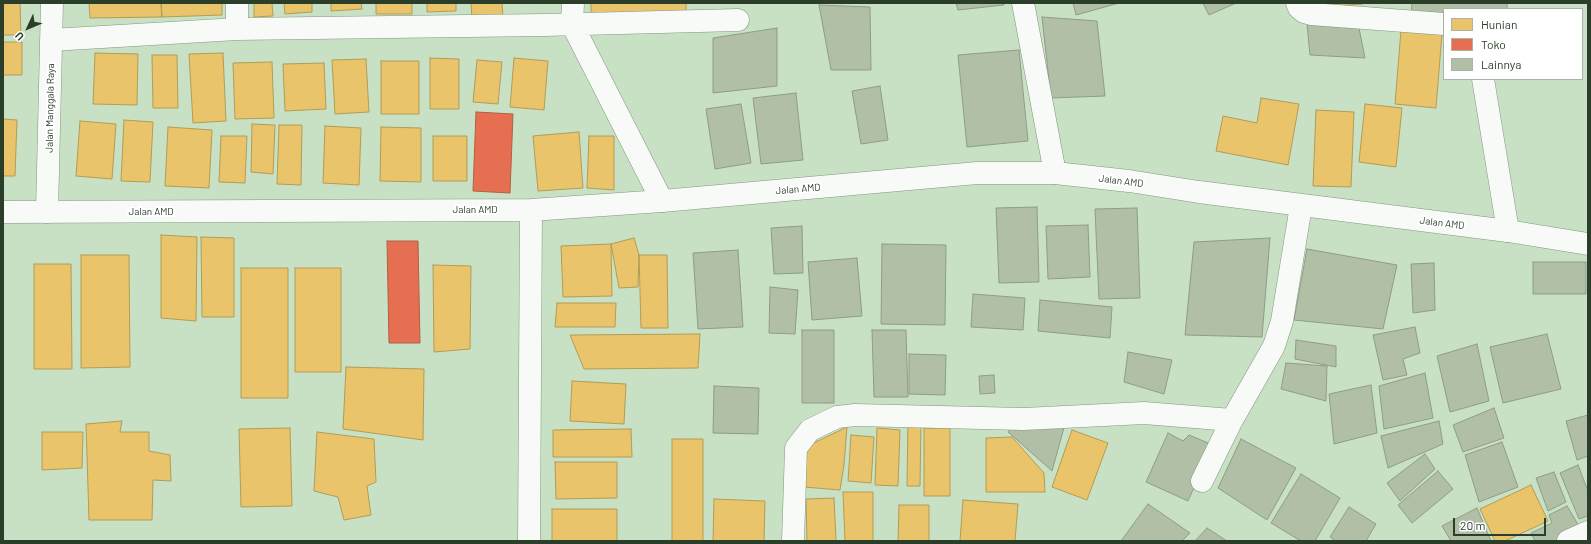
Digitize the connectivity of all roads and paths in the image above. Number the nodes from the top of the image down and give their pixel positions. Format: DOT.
graph roads {
  1 [pos="52,3"];
  2 [pos="237,3"];
  3 [pos="1023,3"];
  4 [pos="1297,3"];
  5 [pos="572,14"];
  6 [pos="738,20"];
  7 [pos="1443,24"];
  8 [pos="237,29"];
  9 [pos="51,40"];
  10 [pos="1483,80"];
  11 [pos="1055,173"];
  12 [pos="662,201"];
  13 [pos="1301,206"];
  14 [pos="531,210"];
  15 [pos="3,212"];
  16 [pos="47,212"];
  17 [pos="1508,231"];
  18 [pos="1588,244"];
  19 [pos="1232,420"];
  20 [pos="1202,481"];
  21 [pos="1588,532"];
  22 [pos="529,541"];
  23 [pos="793,541"];
  24 [pos="1568,541"];
  1 -- 9 [label="street, Jalan Manggala Raya"];
  2 -- 8 [label="street"];
  3 -- 11 [label="street"];
  4 -- 7 [label="street"];
  5 -- 6 [label="street"];
  5 -- 8 [label="street"];
  5 -- 12 [label="street"];
  8 -- 9 [label="street"];
  9 -- 16 [label="street, Jalan Manggala Raya"];
  10 -- 17 [label="street"];
  11 -- 12 [label="street, Jalan AMD"];
  11 -- 13 [label="street, Jalan AMD"];
  12 -- 14 [label="street, Jalan AMD"];
  13 -- 17 [label="street, Jalan AMD"];
  13 -- 19 [label="street"];
  14 -- 16 [label="street, Jalan AMD"];
  14 -- 22 [label="street"];
  15 -- 16 [label="street, Jalan AMD"];
  17 -- 18 [label="street, Jalan AMD"];
  19 -- 20 [label="street"];
  19 -- 23 [label="street"];
  21 -- 24 [label="street"];
}
